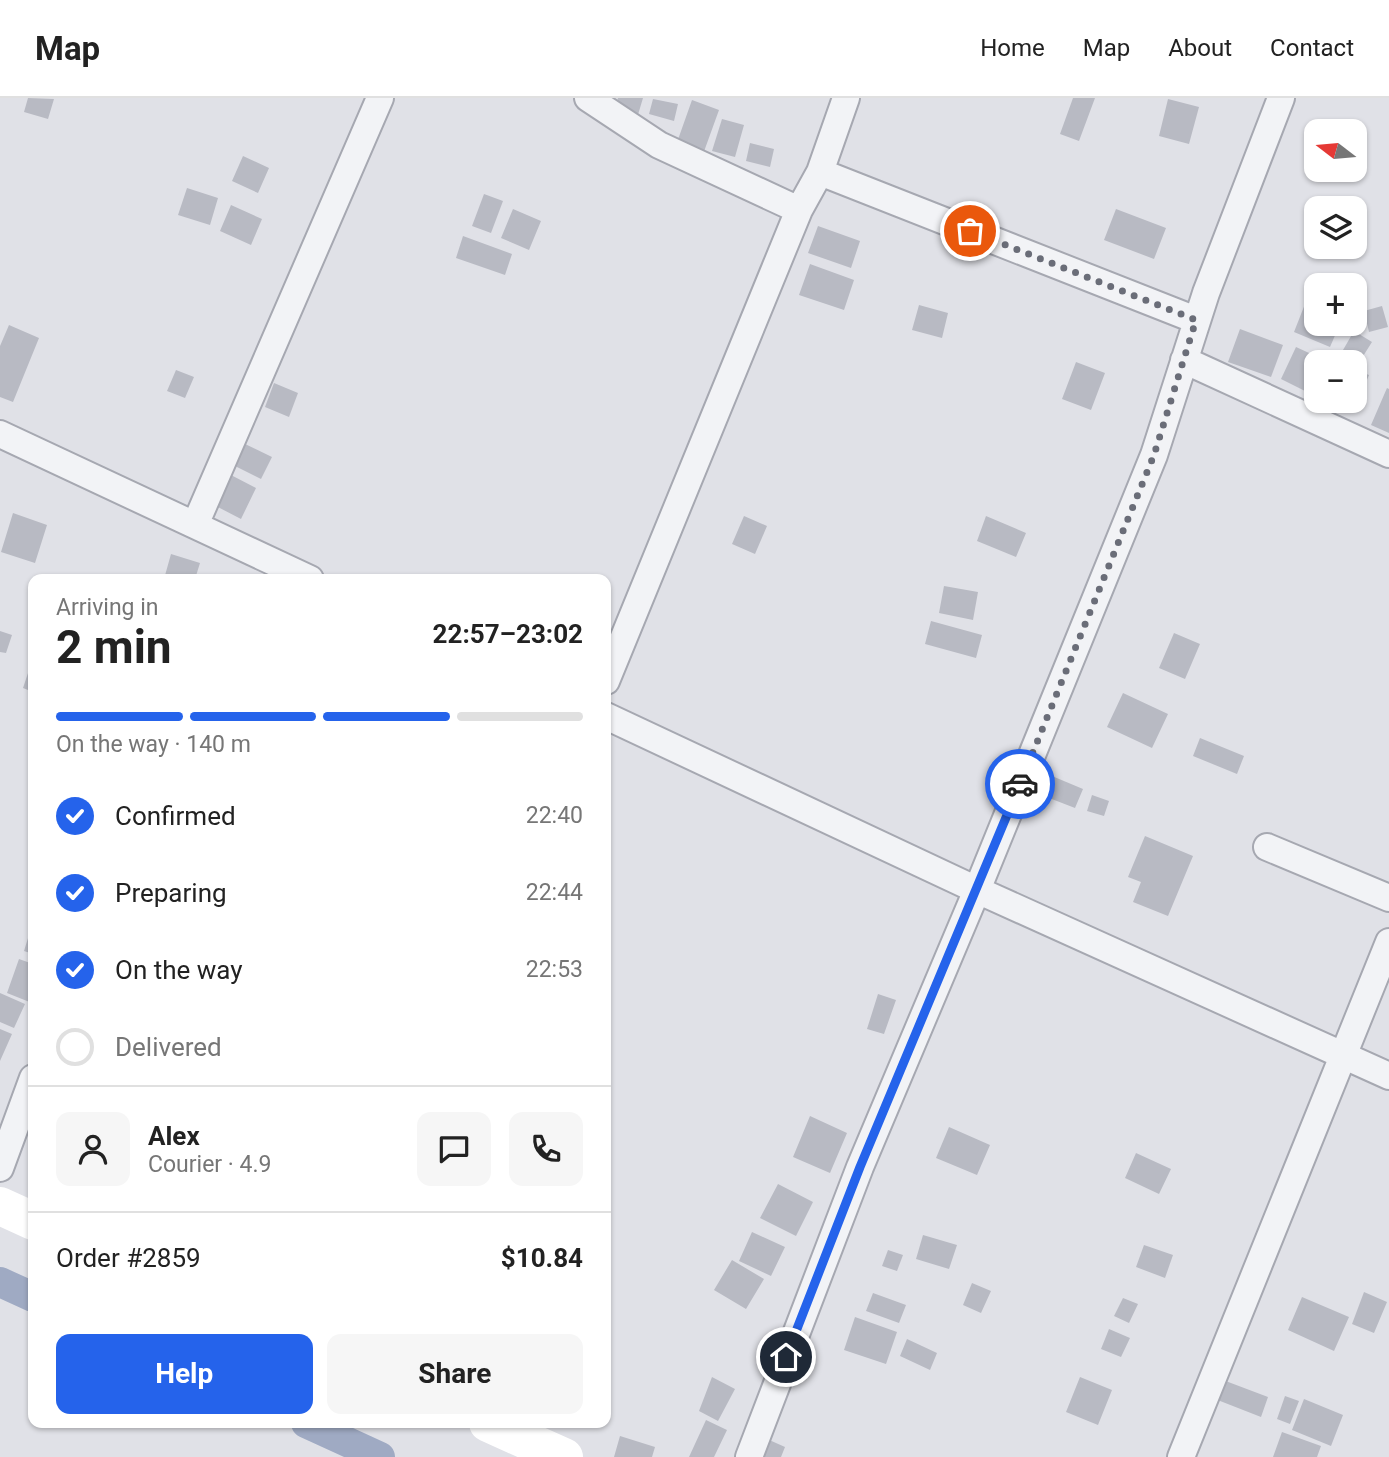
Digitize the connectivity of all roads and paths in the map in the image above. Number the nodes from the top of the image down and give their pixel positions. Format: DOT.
graph roads {
  1 [pos="380,98"];
  2 [pos="587,98"];
  3 [pos="846,98"];
  4 [pos="1281,98"];
  5 [pos="820,172"];
  6 [pos="799,210"];
  7 [pos="1196,320"];
  8 [pos="1184,360"];
  9 [pos="0,434"];
  10 [pos="1389,454"];
  11 [pos="195,525"];
  12 [pos="299,574"];
  13 [pos="611,669"];
  14 [pos="611,718"];
  15 [pos="1267,847"];
  16 [pos="977,890"];
  17 [pos="1389,898"];
  18 [pos="1389,942"];
  19 [pos="1345,1055"];
  20 [pos="1389,1076"];
  21 [pos="28,1092"];
  22 [pos="0,1168"];
  23 [pos="0,1206"];
  24 [pos="28,1219"];
  25 [pos="499,1428"];
  26 [pos="564,1457"];
  27 [pos="749,1457"];
  28 [pos="1181,1457"];
  1 -- 11 [label="street"];
  2 -- 6 [label="street"];
  3 -- 5 [label="street"];
  4 -- 7 [label="street"];
  5 -- 6 [label="street"];
  5 -- 7 [label="street"];
  6 -- 13 [label="street"];
  7 -- 8 [label="street"];
  8 -- 10 [label="street"];
  8 -- 16 [label="street"];
  9 -- 11 [label="street"];
  11 -- 12 [label="street"];
  14 -- 16 [label="street"];
  15 -- 17 [label="street"];
  16 -- 19 [label="street"];
  16 -- 27 [label="street"];
  18 -- 19 [label="street"];
  19 -- 20 [label="street"];
  19 -- 28 [label="street"];
  21 -- 22 [label="street"];
  23 -- 24 [label="street"];
  25 -- 26 [label="street"];
}
